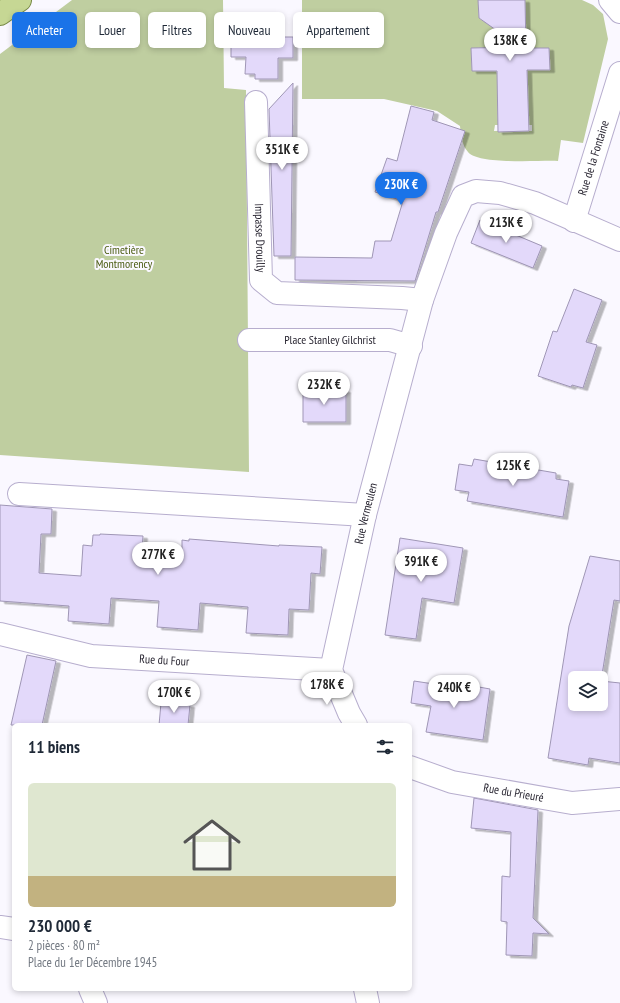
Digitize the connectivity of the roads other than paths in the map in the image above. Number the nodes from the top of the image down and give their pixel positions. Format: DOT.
graph roads {
  1 [pos="20,0"];
  2 [pos="610,0"];
  3 [pos="620,12"];
  4 [pos="0,14"];
  5 [pos="620,73"];
  6 [pos="256,102"];
  7 [pos="574,221"];
  8 [pos="620,240"];
  9 [pos="422,300"];
  10 [pos="249,340"];
  11 [pos="411,346"];
  12 [pos="19,494"];
  13 [pos="365,516"];
  14 [pos="0,634"];
  15 [pos="331,670"];
  16 [pos="355,723"];
  17 [pos="412,768"];
  18 [pos="620,799"];
  19 [pos="0,927"];
  20 [pos="12,928"];
  21 [pos="91,991"];
  22 [pos="365,991"];
  23 [pos="96,1003"];
  24 [pos="368,1003"];
  1 -- 4 [label="main road"];
  2 -- 3 [label="street"];
  5 -- 7 [label="street, Rue de la Fontaine"];
  6 -- 9 [label="street, Impasse Drouilly"];
  7 -- 8 [label="street, Rue Vermeulen"];
  7 -- 9 [label="street, Rue Vermeulen"];
  9 -- 11 [label="street, Rue Vermeulen"];
  10 -- 11 [label="street, Place Stanley Gilchrist"];
  11 -- 13 [label="street, Rue Vermeulen"];
  12 -- 13 [label="street"];
  13 -- 15 [label="street, Rue Vermeulen"];
  14 -- 15 [label="street, Rue du Four"];
  15 -- 16 [label="street"];
  17 -- 18 [label="street, Rue du Prieuré"];
  19 -- 20 [label="street"];
  21 -- 23 [label="street"];
  22 -- 24 [label="street"];
}
